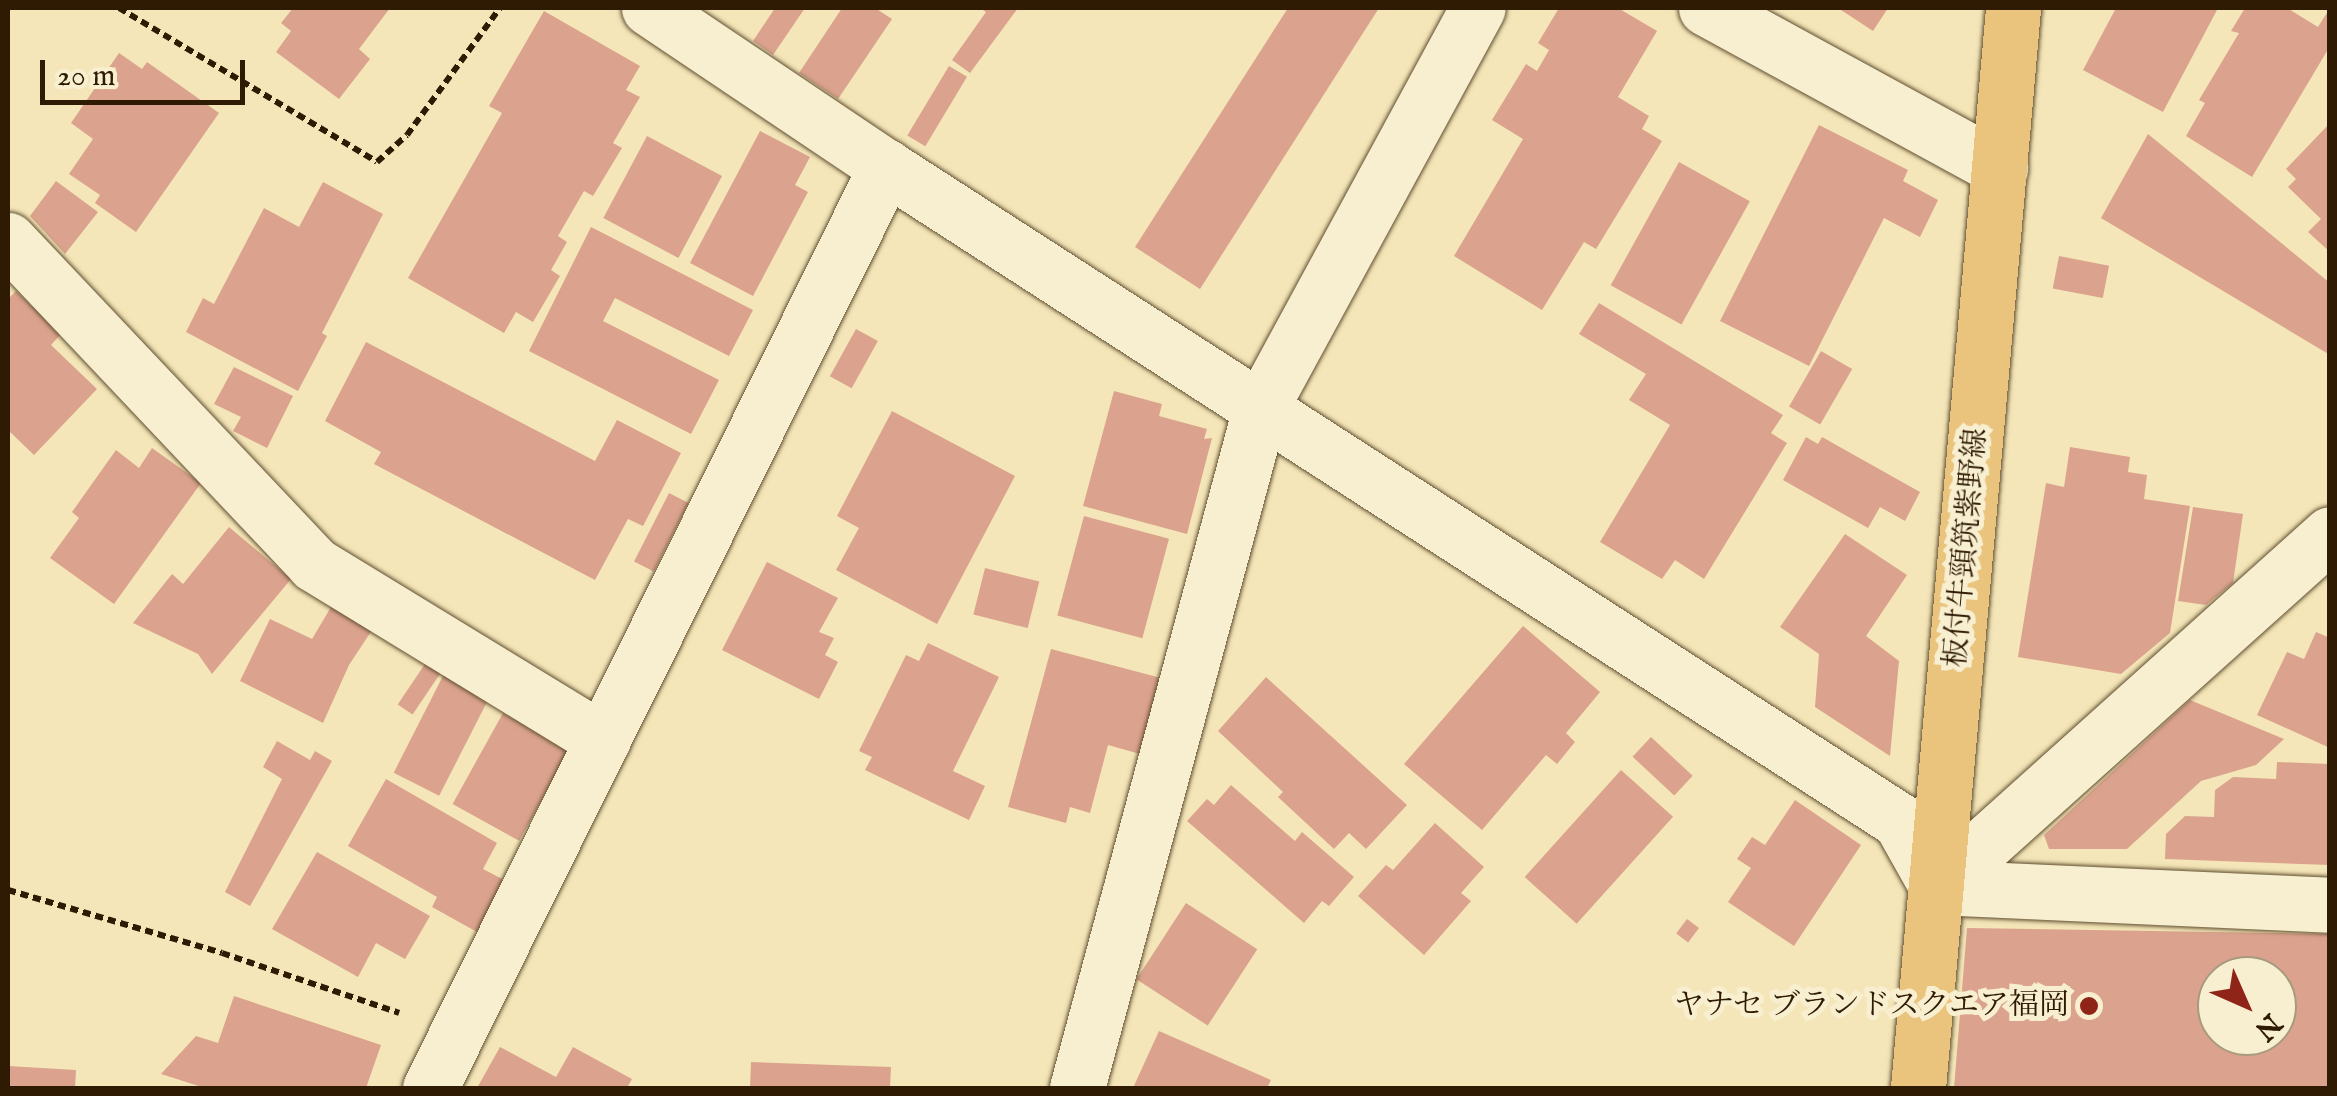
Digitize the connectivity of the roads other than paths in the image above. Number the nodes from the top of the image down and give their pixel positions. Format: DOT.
graph roads {
  1 [pos="650,8"];
  2 [pos="1478,8"];
  3 [pos="1706,8"];
  4 [pos="2013,8"];
  5 [pos="886,167"];
  6 [pos="2000,168"];
  7 [pos="8,240"];
  8 [pos="1260,409"];
  9 [pos="2330,534"];
  10 [pos="602,740"];
  11 [pos="1937,887"];
  12 [pos="2330,905"];
  13 [pos="430,1088"];
  14 [pos="1077,1088"];
  15 [pos="1918,1088"];
  1 -- 5 [label="street"];
  2 -- 8 [label="street"];
  3 -- 6 [label="street"];
  4 -- 6 [label="main road, 板付牛頸筑紫野線"];
  5 -- 8 [label="street"];
  5 -- 10 [label="street"];
  6 -- 11 [label="main road, 板付牛頸筑紫野線"];
  7 -- 10 [label="street"];
  8 -- 11 [label="street"];
  8 -- 14 [label="street"];
  9 -- 11 [label="street"];
  10 -- 13 [label="street"];
  11 -- 12 [label="street"];
  11 -- 15 [label="main road, 板付牛頸筑紫野線"];
}
